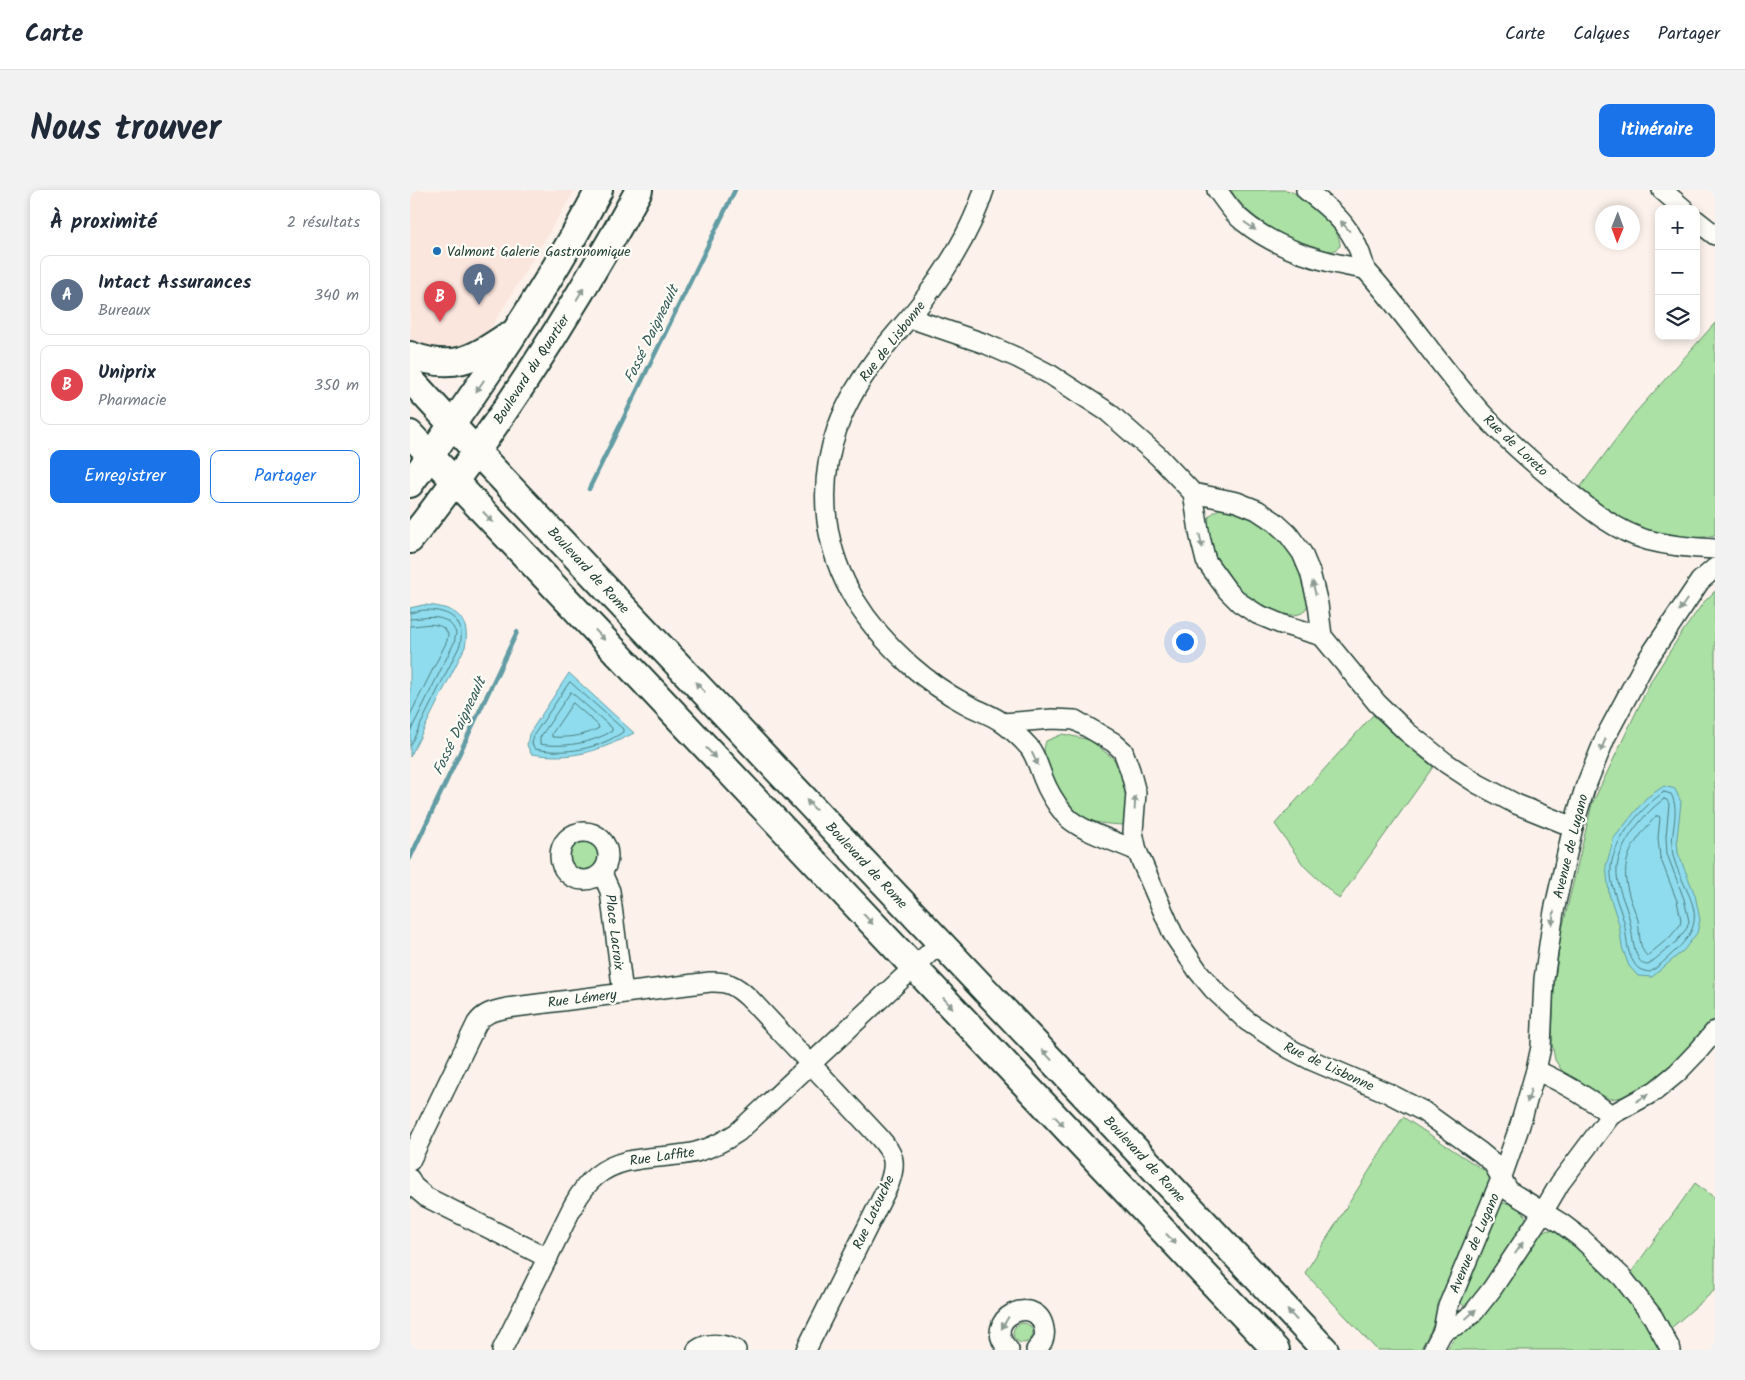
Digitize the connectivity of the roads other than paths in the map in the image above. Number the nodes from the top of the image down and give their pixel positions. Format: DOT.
graph roads {
  1 [pos="600,190"];
  2 [pos="639,190"];
  3 [pos="984,190"];
  4 [pos="1217,190"];
  5 [pos="1306,190"];
  6 [pos="1662,190"];
  7 [pos="1679,205"];
  8 [pos="1700,223"];
  9 [pos="1715,235"];
  10 [pos="1365,269"];
  11 [pos="910,318"];
  12 [pos="516,330"];
  13 [pos="410,355"];
  14 [pos="410,379"];
  15 [pos="453,426"];
  16 [pos="410,434"];
  17 [pos="476,452"];
  18 [pos="431,456"];
  19 [pos="455,481"];
  20 [pos="410,484"];
  21 [pos="1193,492"];
  22 [pos="410,540"];
  23 [pos="1715,550"];
  24 [pos="1715,568"];
  25 [pos="1322,636"];
  26 [pos="1003,722"];
  27 [pos="1573,827"];
  28 [pos="1137,851"];
  29 [pos="602,873"];
  30 [pos="941,942"];
  31 [pos="914,968"];
  32 [pos="623,993"];
  33 [pos="1715,1031"];
  34 [pos="811,1064"];
  35 [pos="1536,1070"];
  36 [pos="1611,1115"];
  37 [pos="410,1161"];
  38 [pos="1502,1178"];
  39 [pos="410,1179"];
  40 [pos="1544,1212"];
  41 [pos="548,1258"];
  42 [pos="1443,1331"];
  43 [pos="1002,1348"];
  44 [pos="502,1350"];
  45 [pos="697,1350"];
  46 [pos="736,1350"];
  47 [pos="806,1350"];
  48 [pos="1036,1350"];
  49 [pos="1276,1350"];
  50 [pos="1325,1350"];
  51 [pos="1433,1350"];
  52 [pos="1671,1350"];
  1 -- 12 [label="main road"];
  17 -- 2 [label="main road, Boulevard du Quartier, one-way"];
  3 -- 11 [label="street, Rue de Lisbonne"];
  4 -- 10 [label="street, one-way"];
  10 -- 5 [label="street, Rue de Loreto, one-way"];
  6 -- 7 [label="street"];
  8 -- 9 [label="street"];
  10 -- 23 [label="street, Rue de Loreto"];
  11 -- 21 [label="street"];
  11 -- 26 [label="street, Rue de Lisbonne"];
  12 -- 13 [label="main road"];
  12 -- 15 [label="main road, one-way"];
  14 -- 15 [label="main road, Boulevard de Rome"];
  15 -- 17 [label="main road, Boulevard de Rome"];
  15 -- 18 [label="main road"];
  16 -- 18 [label="main road"];
  17 -- 19 [label="main road, Boulevard du Quartier"];
  30 -- 17 [label="main road, Boulevard de Rome, one-way"];
  18 -- 19 [label="main road"];
  18 -- 20 [label="main road"];
  19 -- 22 [label="main road, Boulevard du Quartier"];
  19 -- 31 [label="main road, one-way"];
  21 -- 25 [label="street, one-way"];
  25 -- 21 [label="street, one-way"];
  24 -- 27 [label="street, Avenue de Lugano, one-way"];
  25 -- 27 [label="street"];
  26 -- 28 [label="street, Rue de Lisbonne, one-way"];
  28 -- 26 [label="street, Rue de Lisbonne, one-way"];
  27 -- 35 [label="street, Avenue de Lugano, one-way"];
  28 -- 38 [label="street, Rue de Lisbonne"];
  29 -- 32 [label="street, Place Lacroix"];
  30 -- 31 [label="street, Rue Laffite"];
  50 -- 30 [label="main road, Boulevard de Rome, one-way"];
  31 -- 34 [label="street, Rue Laffite"];
  31 -- 49 [label="main road, one-way"];
  32 -- 34 [label="street, Rue Lémery"];
  32 -- 37 [label="street, Rue Lémery"];
  36 -- 33 [label="street, Avenue de Lugano, one-way"];
  34 -- 41 [label="street, Rue Laffite"];
  34 -- 47 [label="street, Rue Latouche"];
  35 -- 36 [label="street"];
  35 -- 38 [label="street, Avenue de Lugano, one-way"];
  36 -- 40 [label="street, Avenue de Lugano"];
  38 -- 40 [label="street, Rue de Lisbonne"];
  38 -- 42 [label="street, Avenue de Lugano"];
  39 -- 41 [label="street"];
  42 -- 40 [label="street, Avenue de Lugano, one-way"];
  40 -- 52 [label="street, Rue de Lisbonne"];
  41 -- 44 [label="street, Rue Laffite"];
  42 -- 51 [label="street, Avenue de Lugano"];
  48 -- 43 [label="street, one-way"];
  45 -- 46 [label="street"];
}
